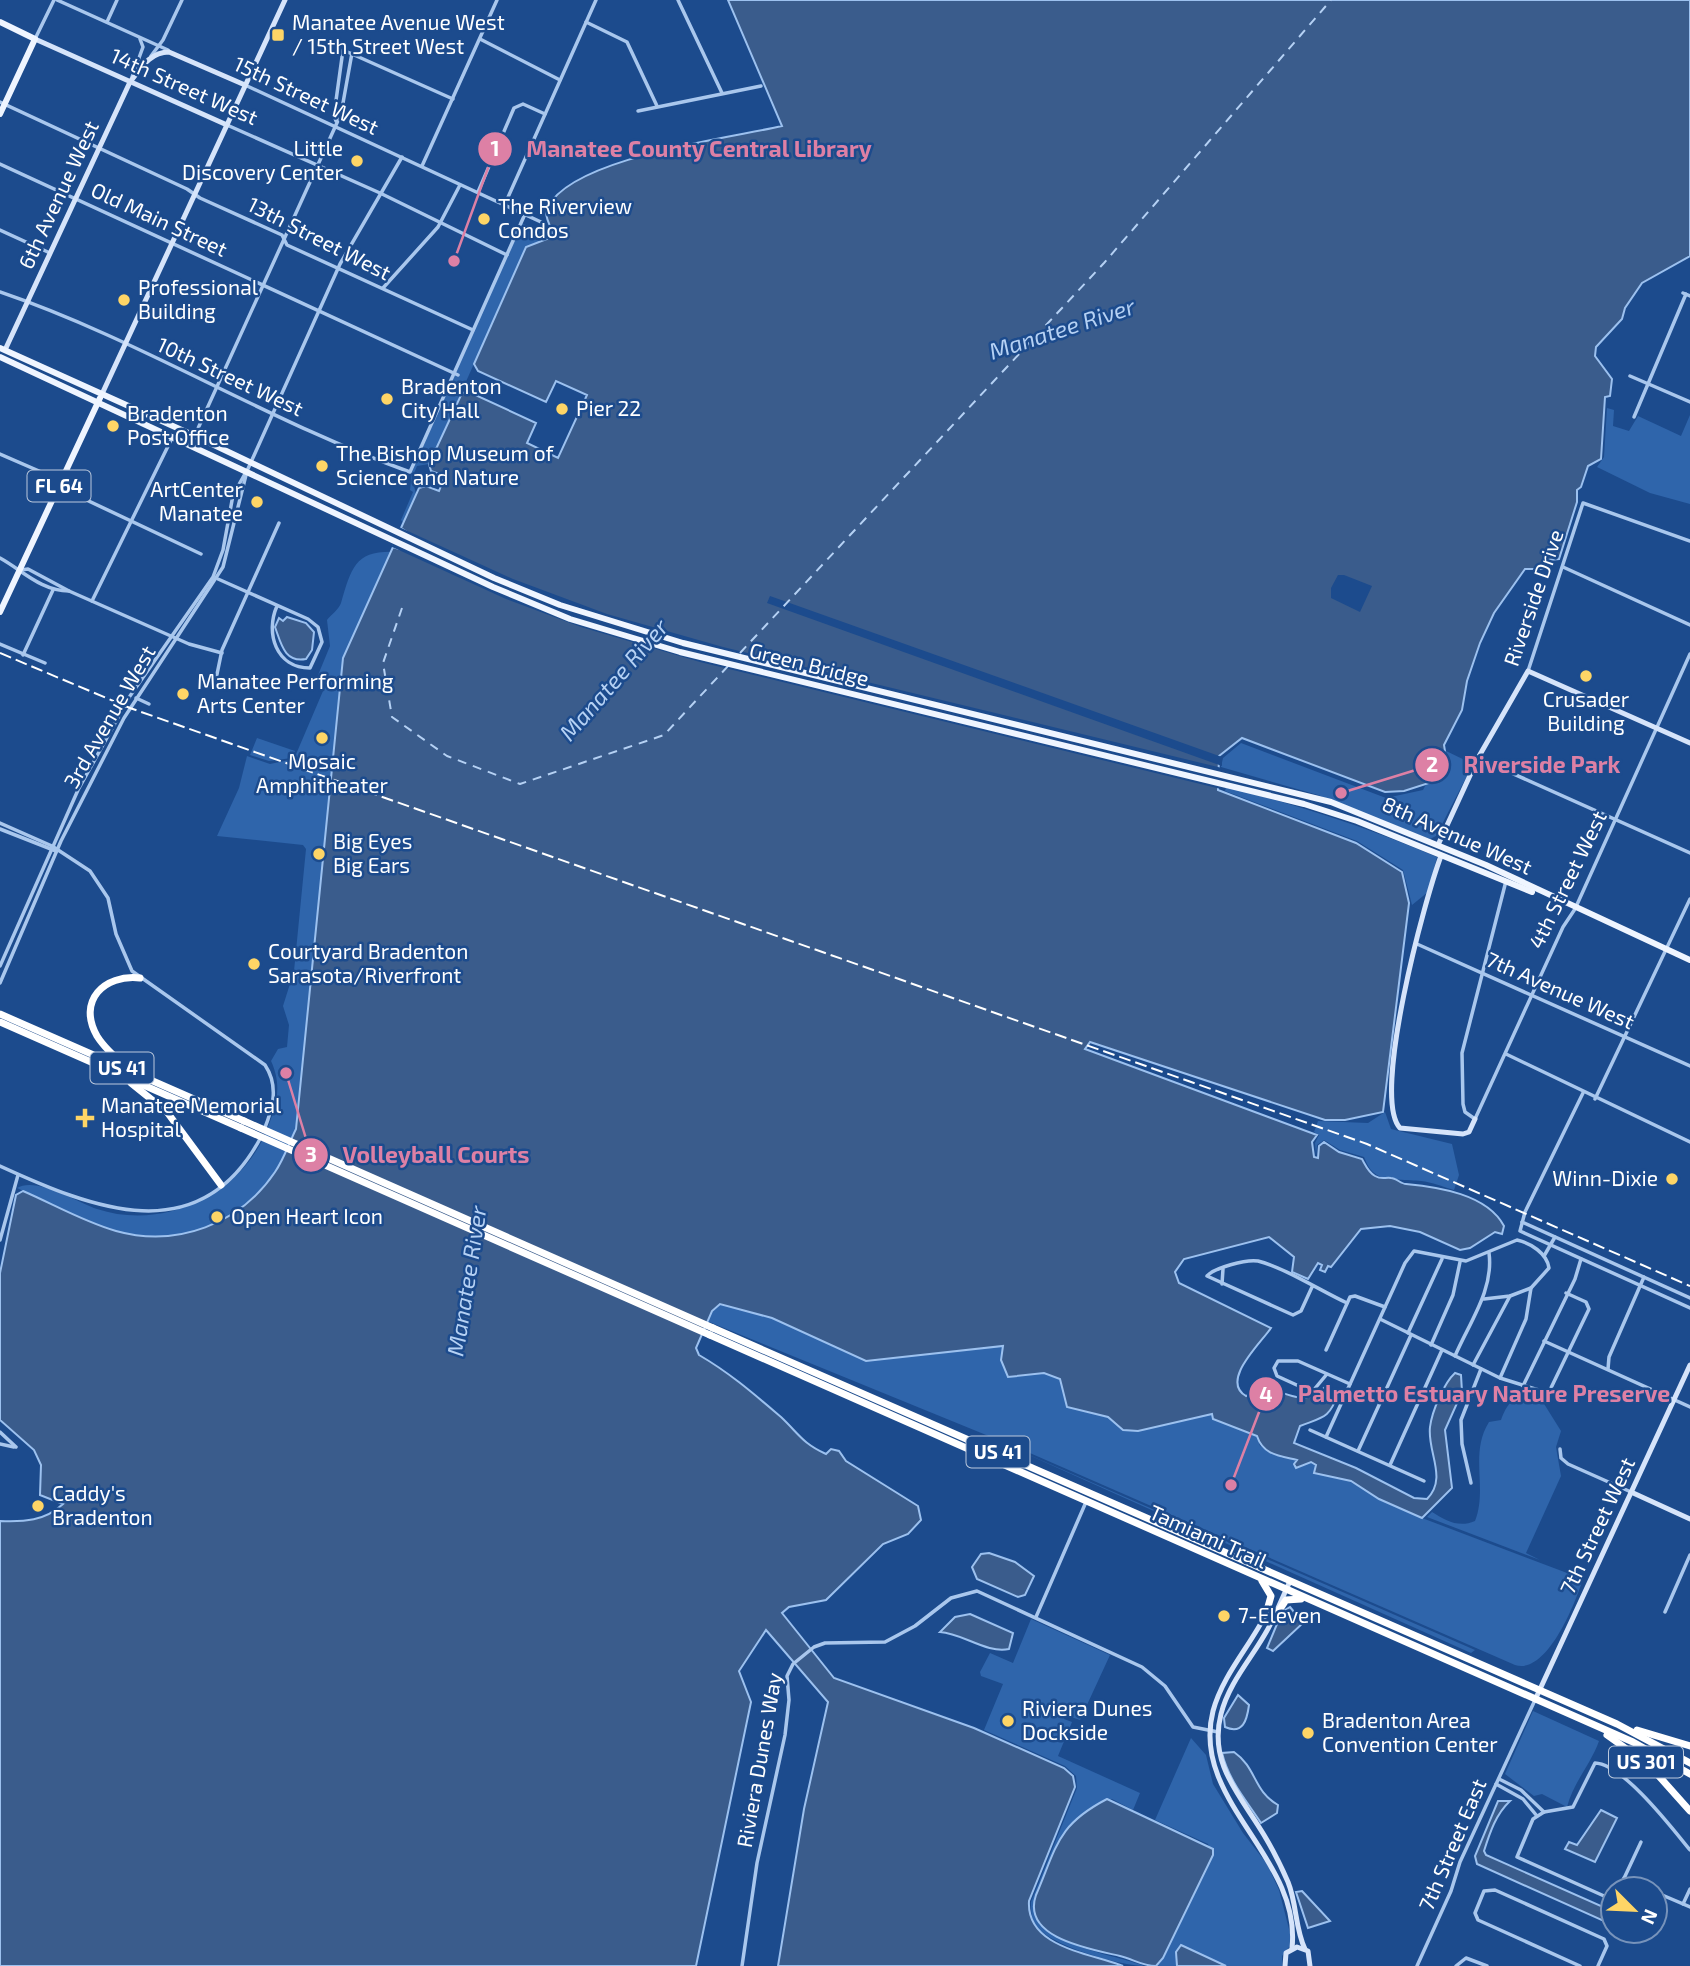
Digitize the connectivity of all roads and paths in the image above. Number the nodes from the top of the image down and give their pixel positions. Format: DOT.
graph roads {
  1 [pos="56,0"];
  2 [pos="117,0"];
  3 [pos="181,0"];
  4 [pos="285,0"];
  5 [pos="497,0"];
  6 [pos="596,0"];
  7 [pos="678,0"];
  8 [pos="0,22"];
  9 [pos="107,22"];
  10 [pos="586,22"];
  11 [pos="136,35"];
  12 [pos="35,39"];
  13 [pos="480,39"];
  14 [pos="158,46"];
  15 [pos="347,52"];
  16 [pos="179,55"];
  17 [pos="148,60"];
  18 [pos="560,80"];
  19 [pos="130,82"];
  20 [pos="245,85"];
  21 [pos="761,86"];
  22 [pos="722,94"];
  23 [pos="453,99"];
  24 [pos="2,103"];
  25 [pos="657,106"];
  26 [pos="638,111"];
  27 [pos="0,114"];
  28 [pos="545,114"];
  29 [pos="335,123"];
  30 [pos="227,125"];
  31 [pos="100,148"];
  32 [pos="402,157"];
  33 [pos="0,164"];
  34 [pos="317,165"];
  35 [pos="422,166"];
  36 [pos="461,184"];
  37 [pos="478,192"];
  38 [pos="380,193"];
  39 [pos="195,194"];
  40 [pos="76,199"];
  41 [pos="505,204"];
  42 [pos="525,214"];
  43 [pos="441,222"];
  44 [pos="541,222"];
  45 [pos="0,230"];
  46 [pos="284,239"];
  47 [pos="172,243"];
  48 [pos="51,254"];
  49 [pos="507,255"];
  50 [pos="338,268"];
  51 [pos="264,285"];
  52 [pos="383,289"];
  53 [pos="0,292"];
  54 [pos="1686,295"];
  55 [pos="29,302"];
  56 [pos="319,312"];
  57 [pos="473,330"];
  58 [pos="125,345"];
  59 [pos="3,349"];
  60 [pos="0,358"];
  61 [pos="456,374"];
  62 [pos="1630,376"];
  63 [pos="1646,383"];
  64 [pos="217,388"];
  65 [pos="102,394"];
  66 [pos="98,402"];
  67 [pos="1690,402"];
  68 [pos="144,414"];
  69 [pos="274,414"];
  70 [pos="1634,417"];
  71 [pos="141,421"];
  72 [pos="164,431"];
  73 [pos="173,436"];
  74 [pos="195,436"];
  75 [pos="0,454"];
  76 [pos="250,463"];
  77 [pos="247,471"];
  78 [pos="60,484"];
  79 [pos="300,487"];
  80 [pos="296,495"];
  81 [pos="131,521"];
  82 [pos="279,523"];
  83 [pos="1690,541"];
  84 [pos="201,554"];
  85 [pos="0,558"];
  86 [pos="1563,567"];
  87 [pos="21,569"];
  88 [pos="215,578"];
  89 [pos="54,589"];
  90 [pos="69,591"];
  91 [pos="248,593"];
  92 [pos="92,601"];
  93 [pos="277,606"];
  94 [pos="0,612"];
  95 [pos="1690,625"];
  96 [pos="173,636"];
  97 [pos="0,644"];
  98 [pos="222,653"];
  99 [pos="23,654"];
  100 [pos="1690,654"];
  101 [pos="45,663"];
  102 [pos="1528,671"];
  103 [pos="216,679"];
  104 [pos="136,698"];
  105 [pos="149,704"];
  106 [pos="1657,728"];
  107 [pos="1690,743"];
  108 [pos="1478,758"];
  109 [pos="1233,777"];
  110 [pos="82,782"];
  111 [pos="89,785"];
  112 [pos="1231,785"];
  113 [pos="1615,820"];
  114 [pos="1357,821"];
  115 [pos="0,823"];
  116 [pos="0,829"];
  117 [pos="1438,845"];
  118 [pos="51,848"];
  119 [pos="56,851"];
  120 [pos="1690,853"];
  121 [pos="1441,856"];
  122 [pos="1486,866"];
  123 [pos="1506,879"];
  124 [pos="1690,899"];
  125 [pos="1575,909"];
  126 [pos="20,921"];
  127 [pos="26,922"];
  128 [pos="1417,944"];
  129 [pos="1665,949"];
  130 [pos="1690,960"];
  131 [pos="0,967"];
  132 [pos="1481,973"];
  133 [pos="139,978"];
  134 [pos="0,982"];
  135 [pos="1531,995"];
  136 [pos="0,1016"];
  137 [pos="1624,1037"];
  138 [pos="1505,1053"];
  139 [pos="1690,1066"];
  140 [pos="110,1070"];
  141 [pos="134,1073"];
  142 [pos="1583,1093"];
  143 [pos="1595,1099"];
  144 [pos="1475,1119"];
  145 [pos="242,1125"];
  146 [pos="1690,1142"];
  147 [pos="0,1166"];
  148 [pos="18,1175"];
  149 [pos="221,1185"];
  150 [pos="1522,1222"];
  151 [pos="1530,1237"];
  152 [pos="1555,1237"];
  153 [pos="0,1240"];
  154 [pos="1527,1243"];
  155 [pos="1551,1245"];
  156 [pos="1489,1254"];
  157 [pos="1544,1256"];
  158 [pos="1442,1259"];
  159 [pos="1581,1259"];
  160 [pos="1460,1262"];
  161 [pos="1223,1268"];
  162 [pos="1644,1278"];
  163 [pos="1222,1284"];
  164 [pos="1641,1286"];
  165 [pos="1312,1287"];
  166 [pos="1531,1288"];
  167 [pos="1566,1293"];
  168 [pos="1510,1296"];
  169 [pos="1690,1298"];
  170 [pos="1484,1299"];
  171 [pos="1347,1303"];
  172 [pos="1385,1307"];
  173 [pos="1690,1308"];
  174 [pos="1380,1319"];
  175 [pos="712,1331"];
  176 [pos="1410,1334"];
  177 [pos="1544,1341"];
  178 [pos="1431,1345"];
  179 [pos="1326,1350"];
  180 [pos="1442,1350"];
  181 [pos="1569,1353"];
  182 [pos="1455,1356"];
  183 [pos="1690,1365"];
  184 [pos="1473,1366"];
  185 [pos="1481,1369"];
  186 [pos="1608,1370"];
  187 [pos="1327,1374"];
  188 [pos="1500,1378"];
  189 [pos="1350,1384"];
  190 [pos="1523,1386"];
  191 [pos="1674,1400"];
  192 [pos="1690,1407"];
  193 [pos="946,1429"];
  194 [pos="1310,1430"];
  195 [pos="0,1432"];
  196 [pos="1326,1437"];
  197 [pos="942,1438"];
  198 [pos="0,1444"];
  199 [pos="1560,1450"];
  200 [pos="1358,1451"];
  201 [pos="1390,1465"];
  202 [pos="1424,1481"];
  203 [pos="1471,1483"];
  204 [pos="1630,1492"];
  205 [pos="1086,1502"];
  206 [pos="1690,1519"];
  207 [pos="1690,1555"];
  208 [pos="1259,1578"];
  209 [pos="1286,1579"];
  210 [pos="1282,1588"];
  211 [pos="1309,1600"];
  212 [pos="1664,1612"];
  213 [pos="1270,1616"];
  214 [pos="1036,1617"];
  215 [pos="1540,1691"];
  216 [pos="1535,1699"];
  217 [pos="1592,1724"];
  218 [pos="1617,1724"];
  219 [pos="1210,1730"];
  220 [pos="1219,1732"];
  221 [pos="1690,1746"];
  222 [pos="1690,1763"];
  223 [pos="1690,1773"];
  224 [pos="1499,1779"];
  225 [pos="1496,1784"];
  226 [pos="1518,1788"];
  227 [pos="1515,1793"];
  228 [pos="1534,1801"];
  229 [pos="1529,1805"];
  230 [pos="1690,1811"];
  231 [pos="1544,1812"];
  232 [pos="1537,1816"];
  233 [pos="1263,1833"];
  234 [pos="1254,1835"];
  235 [pos="1641,1842"];
  236 [pos="1690,1850"];
  237 [pos="1625,1875"];
  238 [pos="1690,1889"];
  239 [pos="1599,1894"];
  240 [pos="1669,1898"];
  241 [pos="1683,1904"];
  242 [pos="1690,1907"];
  243 [pos="1292,1948"];
  244 [pos="1305,1949"];
  245 [pos="1311,1964"];
  246 [pos="742,1966"];
  247 [pos="1285,1966"];
  248 [pos="1317,1966"];
  249 [pos="1418,1966"];
  250 [pos="1456,1966"];
  251 [pos="1487,1966"];
  252 [pos="1580,1966"];
  253 [pos="1598,1966"];
  1 -- 9 [label="street, 15th Street West"];
  1 -- 12 [label="street"];
  2 -- 9 [label="street"];
  3 -- 14 [label="street, 6th Avenue West"];
  4 -- 20 [label="street, FL 64"];
  5 -- 13 [label="street"];
  6 -- 10 [label="street"];
  7 -- 22 [label="street"];
  8 -- 12 [label="main road, 14th Street West"];
  9 -- 11 [label="street, 15th Street West"];
  10 -- 18 [label="street"];
  10 -- 25 [label="street"];
  11 -- 14 [label="street, 15th Street West"];
  11 -- 19 [label="street, 6th Avenue West"];
  12 -- 19 [label="street, 14th Street West"];
  12 -- 24 [label="main road"];
  13 -- 18 [label="street"];
  13 -- 23 [label="street"];
  14 -- 16 [label="street, 15th Street West"];
  14 -- 17 [label="street, 6th Avenue West"];
  15 -- 23 [label="street"];
  15 -- 29 [label="street"];
  15 -- 29 [label="street"];
  16 -- 17 [label="street"];
  16 -- 20 [label="street, 15th Street West"];
  17 -- 19 [label="street, 6th Avenue West"];
  18 -- 28 [label="street"];
  19 -- 30 [label="street, 14th Street West"];
  19 -- 31 [label="street, 6th Avenue West"];
  20 -- 29 [label="street, 15th Street West"];
  20 -- 30 [label="street, FL 64"];
  21 -- 22 [label="street"];
  22 -- 25 [label="street"];
  23 -- 35 [label="street"];
  24 -- 27 [label="main road"];
  24 -- 31 [label="street, 13th Street West"];
  25 -- 26 [label="street"];
  28 -- 37 [label="street"];
  28 -- 41 [label="street"];
  29 -- 32 [label="street, 15th Street West"];
  29 -- 34 [label="street"];
  30 -- 34 [label="street, 14th Street West"];
  30 -- 39 [label="street, FL 64"];
  31 -- 39 [label="street, 13th Street West"];
  31 -- 40 [label="street, 6th Avenue West"];
  32 -- 35 [label="street, 15th Street West"];
  32 -- 38 [label="street, 3rd Avenue West"];
  33 -- 40 [label="street, Old Main Street"];
  34 -- 38 [label="street, 14th Street West"];
  34 -- 46 [label="street"];
  35 -- 36 [label="street, 15th Street West"];
  36 -- 37 [label="street, 15th Street West"];
  36 -- 43 [label="street"];
  37 -- 41 [label="street, 15th Street West"];
  38 -- 43 [label="street, 14th Street West"];
  38 -- 50 [label="street, 3rd Avenue West"];
  39 -- 46 [label="street, 13th Street West"];
  39 -- 47 [label="street, FL 64"];
  40 -- 47 [label="street, Old Main Street"];
  40 -- 48 [label="street, 6th Avenue West"];
  41 -- 42 [label="street, 15th Street West"];
  42 -- 44 [label="street, 15th Street West"];
  42 -- 49 [label="street"];
  43 -- 49 [label="street, 14th Street West"];
  43 -- 52 [label="street"];
  45 -- 48 [label="street"];
  46 -- 50 [label="street, 13th Street West"];
  46 -- 51 [label="street"];
  47 -- 51 [label="street, Old Main Street"];
  47 -- 58 [label="street, FL 64"];
  48 -- 55 [label="street, 6th Avenue West"];
  49 -- 57 [label="street"];
  50 -- 52 [label="street, 13th Street West"];
  50 -- 56 [label="street, 3rd Avenue West"];
  51 -- 56 [label="street, Old Main Street"];
  51 -- 64 [label="street"];
  52 -- 57 [label="street, 13th Street West"];
  53 -- 55 [label="street, 10th Street West"];
  54 -- 63 [label="street"];
  55 -- 58 [label="street, 10th Street West"];
  55 -- 59 [label="street, 6th Avenue West"];
  56 -- 61 [label="street, Old Main Street"];
  56 -- 69 [label="street, 3rd Avenue West"];
  57 -- 61 [label="street"];
  58 -- 64 [label="street, 10th Street West"];
  58 -- 65 [label="street, FL 64"];
  59 -- 60 [label="main road, 6th Avenue West"];
  59 -- 65 [label="main road"];
  60 -- 66 [label="main road"];
  61 -- 69 [label="street, 10th Street West"];
  62 -- 63 [label="street"];
  63 -- 67 [label="street"];
  63 -- 70 [label="street"];
  64 -- 69 [label="street, 10th Street West"];
  64 -- 74 [label="street"];
  65 -- 66 [label="main road, FL 64"];
  65 -- 68 [label="main road"];
  66 -- 71 [label="main road"];
  66 -- 78 [label="main road, FL 64"];
  68 -- 71 [label="main road"];
  68 -- 74 [label="main road"];
  69 -- 76 [label="street, 3rd Avenue West"];
  71 -- 72 [label="main road"];
  72 -- 73 [label="main road, Green Bridge"];
  72 -- 74 [label="main road"];
  73 -- 77 [label="main road, Green Bridge"];
  73 -- 81 [label="street"];
  74 -- 76 [label="main road, Green Bridge"];
  75 -- 78 [label="street"];
  76 -- 77 [label="street, 3rd Avenue West"];
  76 -- 79 [label="main road, Green Bridge"];
  77 -- 80 [label="main road, Green Bridge"];
  77 -- 88 [label="street, 3rd Avenue West"];
  78 -- 81 [label="street"];
  78 -- 87 [label="main road, FL 64"];
  79 -- 80 [label="main road"];
  79 -- 109 [label="main road, Green Bridge"];
  80 -- 112 [label="main road, Green Bridge"];
  81 -- 84 [label="street"];
  81 -- 92 [label="street"];
  82 -- 91 [label="street"];
  83 -- 86 [label="street, Riverside Drive"];
  85 -- 87 [label="street"];
  86 -- 95 [label="street"];
  86 -- 102 [label="street, Riverside Drive"];
  87 -- 89 [label="street"];
  87 -- 90 [label="street"];
  87 -- 94 [label="main road, FL 64"];
  88 -- 91 [label="street"];
  88 -- 96 [label="street, 3rd Avenue West"];
  89 -- 90 [label="street"];
  89 -- 99 [label="street"];
  90 -- 92 [label="street"];
  91 -- 93 [label="street"];
  91 -- 98 [label="street"];
  92 -- 96 [label="street"];
  93 -- 93 [label="street"];
  96 -- 98 [label="street"];
  96 -- 104 [label="street, 3rd Avenue West"];
  96 -- 110 [label="street, 3rd Avenue West"];
  97 -- 99 [label="street"];
  98 -- 103 [label="street"];
  99 -- 101 [label="street"];
  100 -- 106 [label="street, 4th Street West"];
  102 -- 106 [label="street"];
  102 -- 108 [label="street, Riverside Drive"];
  104 -- 105 [label="street"];
  104 -- 111 [label="street, 3rd Avenue West"];
  106 -- 107 [label="street"];
  106 -- 113 [label="street, 4th Street West"];
  108 -- 113 [label="street"];
  108 -- 117 [label="street, Riverside Drive"];
  109 -- 117 [label="main road, 8th Avenue West"];
  110 -- 111 [label="street"];
  110 -- 118 [label="street, 3rd Avenue West"];
  111 -- 119 [label="street, 3rd Avenue West"];
  112 -- 114 [label="main road, 8th Avenue West"];
  113 -- 120 [label="street"];
  113 -- 125 [label="street, 4th Street West"];
  114 -- 117 [label="main road"];
  114 -- 121 [label="main road, 8th Avenue West"];
  115 -- 118 [label="street"];
  116 -- 118 [label="street"];
  117 -- 122 [label="main road, 8th Avenue West"];
  118 -- 119 [label="street"];
  118 -- 126 [label="street, 3rd Avenue West"];
  119 -- 127 [label="street, 3rd Avenue West"];
  119 -- 133 [label="street"];
  121 -- 122 [label="main road"];
  121 -- 123 [label="main road, 8th Avenue West"];
  121 -- 128 [label="street"];
  122 -- 123 [label="main road, 8th Avenue West"];
  123 -- 125 [label="main road, 8th Avenue West"];
  123 -- 132 [label="street"];
  124 -- 129 [label="street"];
  125 -- 129 [label="main road, 8th Avenue West"];
  125 -- 135 [label="street, 4th Street West"];
  126 -- 127 [label="street"];
  126 -- 131 [label="street, 3rd Avenue West"];
  127 -- 134 [label="street, 3rd Avenue West"];
  128 -- 132 [label="street, 7th Avenue West"];
  128 -- 144 [label="street"];
  129 -- 130 [label="main road, 8th Avenue West"];
  129 -- 137 [label="street"];
  132 -- 135 [label="street, 7th Avenue West"];
  132 -- 144 [label="street"];
  133 -- 141 [label="highway"];
  133 -- 149 [label="street"];
  135 -- 137 [label="street, 7th Avenue West"];
  135 -- 138 [label="street, 4th Street West"];
  136 -- 140 [label="highway, US 41"];
  136 -- 141 [label="highway, US 41"];
  137 -- 139 [label="street, 7th Avenue West"];
  137 -- 143 [label="street"];
  138 -- 142 [label="street"];
  138 -- 144 [label="street, 4th Street West"];
  140 -- 145 [label="highway, US 41"];
  140 -- 149 [label="highway"];
  141 -- 145 [label="highway, US 41"];
  142 -- 143 [label="street"];
  142 -- 150 [label="street"];
  143 -- 146 [label="street"];
  145 -- 175 [label="highway, US 41, bridge"];
  147 -- 148 [label="street"];
  148 -- 149 [label="street"];
  148 -- 153 [label="street"];
  150 -- 151 [label="street"];
  150 -- 152 [label="street"];
  151 -- 154 [label="street"];
  151 -- 155 [label="street"];
  152 -- 155 [label="street"];
  152 -- 162 [label="street"];
  154 -- 156 [label="street"];
  154 -- 157 [label="street"];
  155 -- 157 [label="street"];
  155 -- 159 [label="street"];
  156 -- 160 [label="street"];
  156 -- 170 [label="street"];
  157 -- 166 [label="street"];
  158 -- 160 [label="street"];
  158 -- 172 [label="street"];
  158 -- 176 [label="street"];
  159 -- 164 [label="street"];
  159 -- 167 [label="street"];
  160 -- 178 [label="street"];
  161 -- 163 [label="street"];
  161 -- 163 [label="street"];
  161 -- 165 [label="street"];
  162 -- 164 [label="street"];
  162 -- 169 [label="street"];
  163 -- 165 [label="street"];
  164 -- 173 [label="street"];
  164 -- 186 [label="street"];
  165 -- 171 [label="street"];
  166 -- 168 [label="street"];
  166 -- 188 [label="street"];
  167 -- 177 [label="street"];
  167 -- 181 [label="street"];
  168 -- 170 [label="street"];
  168 -- 184 [label="street"];
  170 -- 182 [label="street"];
  171 -- 172 [label="street"];
  171 -- 179 [label="street"];
  172 -- 174 [label="street"];
  174 -- 176 [label="street"];
  174 -- 189 [label="street"];
  175 -- 193 [label="highway, Tamiami Trail / US 41"];
  175 -- 197 [label="highway, Tamiami Trail / US 41"];
  176 -- 178 [label="street"];
  176 -- 200 [label="street"];
  177 -- 181 [label="street"];
  177 -- 190 [label="street"];
  178 -- 180 [label="street"];
  180 -- 182 [label="street"];
  180 -- 201 [label="street"];
  181 -- 186 [label="street"];
  181 -- 190 [label="street"];
  182 -- 184 [label="street"];
  183 -- 191 [label="street, 7th Street West"];
  184 -- 185 [label="street"];
  185 -- 188 [label="street"];
  185 -- 203 [label="street"];
  186 -- 191 [label="street"];
  187 -- 187 [label="street"];
  187 -- 189 [label="street"];
  188 -- 190 [label="street"];
  189 -- 196 [label="street"];
  191 -- 192 [label="street"];
  191 -- 204 [label="street, 7th Street West"];
  193 -- 197 [label="street"];
  193 -- 209 [label="highway, Tamiami Trail / US 41"];
  194 -- 196 [label="street"];
  195 -- 198 [label="street"];
  196 -- 200 [label="street"];
  197 -- 205 [label="highway, Tamiami Trail / US 41"];
  199 -- 204 [label="street"];
  200 -- 201 [label="street"];
  201 -- 202 [label="street"];
  204 -- 206 [label="street"];
  204 -- 215 [label="street, 7th Street West"];
  205 -- 208 [label="highway, Tamiami Trail / US 41"];
  205 -- 214 [label="street"];
  207 -- 212 [label="street"];
  208 -- 210 [label="highway, Tamiami Trail / US 41"];
  208 -- 213 [label="highway"];
  209 -- 210 [label="street"];
  209 -- 215 [label="highway, Tamiami Trail / US 41"];
  210 -- 211 [label="highway, Tamiami Trail / US 41"];
  210 -- 213 [label="street"];
  211 -- 213 [label="highway"];
  211 -- 216 [label="highway, Tamiami Trail / US 41"];
  213 -- 219 [label="street"];
  213 -- 220 [label="street"];
  214 -- 219 [label="street, Riviera Dunes Way"];
  214 -- 246 [label="street, Riviera Dunes Way"];
  215 -- 216 [label="street, 7th Street West"];
  215 -- 218 [label="highway, Tamiami Trail / US 41"];
  216 -- 217 [label="highway, Tamiami Trail / US 41"];
  216 -- 224 [label="street, 7th Street East"];
  217 -- 223 [label="highway, Tamiami Trail / US 41"];
  217 -- 230 [label="highway, US 301"];
  218 -- 221 [label="highway, US 301"];
  218 -- 222 [label="highway, Tamiami Trail / US 41"];
  219 -- 220 [label="street, Riviera Dunes Way"];
  219 -- 234 [label="street"];
  220 -- 233 [label="street"];
  224 -- 225 [label="street, 7th Street East"];
  224 -- 226 [label="street"];
  225 -- 227 [label="street"];
  225 -- 249 [label="street, 7th Street East"];
  226 -- 227 [label="street"];
  226 -- 228 [label="street"];
  227 -- 229 [label="street"];
  228 -- 229 [label="street"];
  228 -- 231 [label="street"];
  229 -- 232 [label="street"];
  231 -- 232 [label="street"];
  231 -- 236 [label="street"];
  232 -- 239 [label="street"];
  233 -- 234 [label="street"];
  233 -- 244 [label="street"];
  234 -- 243 [label="street"];
  235 -- 237 [label="street"];
  238 -- 241 [label="street"];
  240 -- 241 [label="street"];
  241 -- 242 [label="street"];
  243 -- 244 [label="street"];
  243 -- 247 [label="street"];
  244 -- 245 [label="street"];
  245 -- 248 [label="street"];
  250 -- 251 [label="street"];
  252 -- 253 [label="street"];
}
